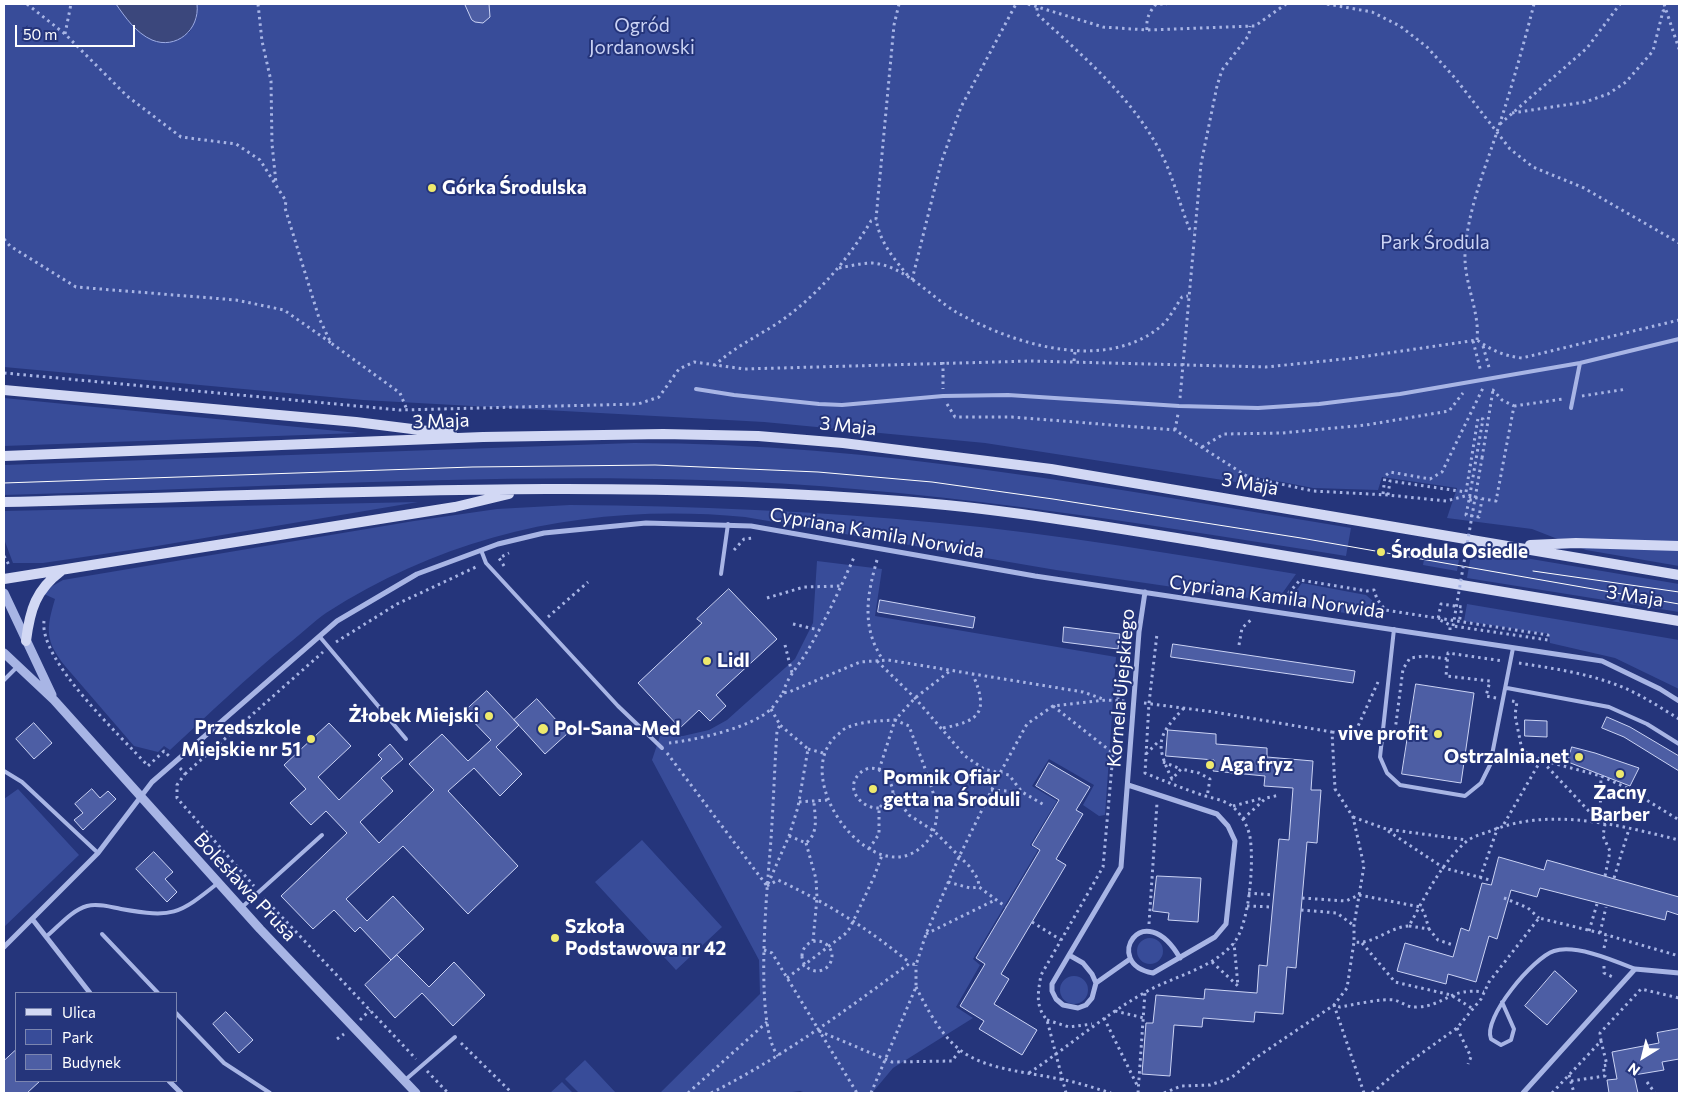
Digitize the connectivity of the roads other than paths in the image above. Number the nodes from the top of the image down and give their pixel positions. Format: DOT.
graph roads {
  1 [pos="1679,339"];
  2 [pos="1580,363"];
  3 [pos="696,388"];
  4 [pos="4,390"];
  5 [pos="1571,408"];
  6 [pos="482,437"];
  7 [pos="4,456"];
  8 [pos="530,489"];
  9 [pos="4,502"];
  10 [pos="728,524"];
  11 [pos="1512,546"];
  12 [pos="1679,546"];
  13 [pos="481,550"];
  14 [pos="64,569"];
  15 [pos="721,574"];
  16 [pos="1679,575"];
  17 [pos="4,579"];
  18 [pos="1145,592"];
  19 [pos="4,593"];
  20 [pos="1679,621"];
  21 [pos="1394,629"];
  22 [pos="320,637"];
  23 [pos="26,641"];
  24 [pos="1514,648"];
  25 [pos="4,653"];
  26 [pos="18,666"];
  27 [pos="4,680"];
  28 [pos="1506,688"];
  29 [pos="54,700"];
  30 [pos="1679,701"];
  31 [pos="406,739"];
  32 [pos="1679,744"];
  33 [pos="662,748"];
  34 [pos="4,771"];
  35 [pos="1128,785"];
  36 [pos="140,796"];
  37 [pos="322,835"];
  38 [pos="98,853"];
  39 [pos="218,883"];
  40 [pos="241,908"];
  41 [pos="33,920"];
  42 [pos="102,934"];
  43 [pos="47,936"];
  44 [pos="4,947"];
  45 [pos="1069,955"];
  46 [pos="1180,958"];
  47 [pos="1130,959"];
  48 [pos="1635,969"];
  49 [pos="1679,973"];
  50 [pos="1096,983"];
  51 [pos="89,992"];
  52 [pos="157,992"];
  53 [pos="1502,1002"];
  54 [pos="178,1015"];
  55 [pos="455,1037"];
  56 [pos="404,1081"];
  57 [pos="170,1082"];
  58 [pos="181,1093"];
  59 [pos="270,1093"];
  60 [pos="414,1093"];
  61 [pos="1523,1093"];
  1 -- 2 [label="lane"];
  2 -- 3 [label="lane"];
  2 -- 5 [label="lane"];
  4 -- 6 [label="main road"];
  6 -- 7 [label="main road, 3 Maja"];
  6 -- 11 [label="main road, 3 Maja"];
  8 -- 9 [label="main road, 3 Maja"];
  8 -- 14 [label="main road"];
  8 -- 20 [label="main road, 3 Maja"];
  10 -- 13 [label="street, Cypriana Kamila Norwida"];
  10 -- 15 [label="lane"];
  10 -- 18 [label="street, Cypriana Kamila Norwida"];
  11 -- 12 [label="main road"];
  11 -- 16 [label="main road, 3 Maja"];
  13 -- 22 [label="street, Cypriana Kamila Norwida"];
  13 -- 33 [label="lane"];
  14 -- 17 [label="main road"];
  14 -- 23 [label="main road"];
  18 -- 21 [label="street, Cypriana Kamila Norwida"];
  18 -- 35 [label="street, Kornela Ujejskiego"];
  19 -- 23 [label="street, Bolesława Prusa"];
  21 -- 24 [label="street, Cypriana Kamila Norwida"];
  21 -- 28 [label="lane"];
  22 -- 31 [label="lane"];
  22 -- 36 [label="street, Cypriana Kamila Norwida"];
  23 -- 29 [label="street, Bolesława Prusa"];
  24 -- 28 [label="lane"];
  24 -- 30 [label="street, Cypriana Kamila Norwida"];
  25 -- 26 [label="street, Bolesława Prusa"];
  26 -- 27 [label="lane"];
  26 -- 29 [label="street, Bolesława Prusa"];
  28 -- 32 [label="lane"];
  29 -- 36 [label="street, Bolesława Prusa"];
  34 -- 38 [label="lane"];
  35 -- 45 [label="street, Kornela Ujejskiego"];
  35 -- 46 [label="street, Kornela Ujejskiego"];
  36 -- 38 [label="street, Cypriana Kamila Norwida"];
  36 -- 39 [label="street, Bolesława Prusa"];
  37 -- 40 [label="lane"];
  38 -- 41 [label="street, Cypriana Kamila Norwida"];
  39 -- 40 [label="street, Bolesława Prusa"];
  39 -- 43 [label="lane"];
  40 -- 56 [label="street, Bolesława Prusa"];
  41 -- 43 [label="street"];
  41 -- 44 [label="street, Cypriana Kamila Norwida"];
  42 -- 52 [label="lane"];
  43 -- 51 [label="street"];
  45 -- 50 [label="street"];
  45 -- 50 [label="street, Kornela Ujejskiego"];
  46 -- 47 [label="street, Kornela Ujejskiego"];
  46 -- 47 [label="street"];
  47 -- 50 [label="street, Kornela Ujejskiego"];
  48 -- 49 [label="street"];
  48 -- 53 [label="lane"];
  48 -- 61 [label="street"];
  53 -- 53 [label="lane"];
  54 -- 59 [label="lane"];
  55 -- 56 [label="lane"];
  56 -- 60 [label="street, Bolesława Prusa"];
  57 -- 58 [label="street"];
}
